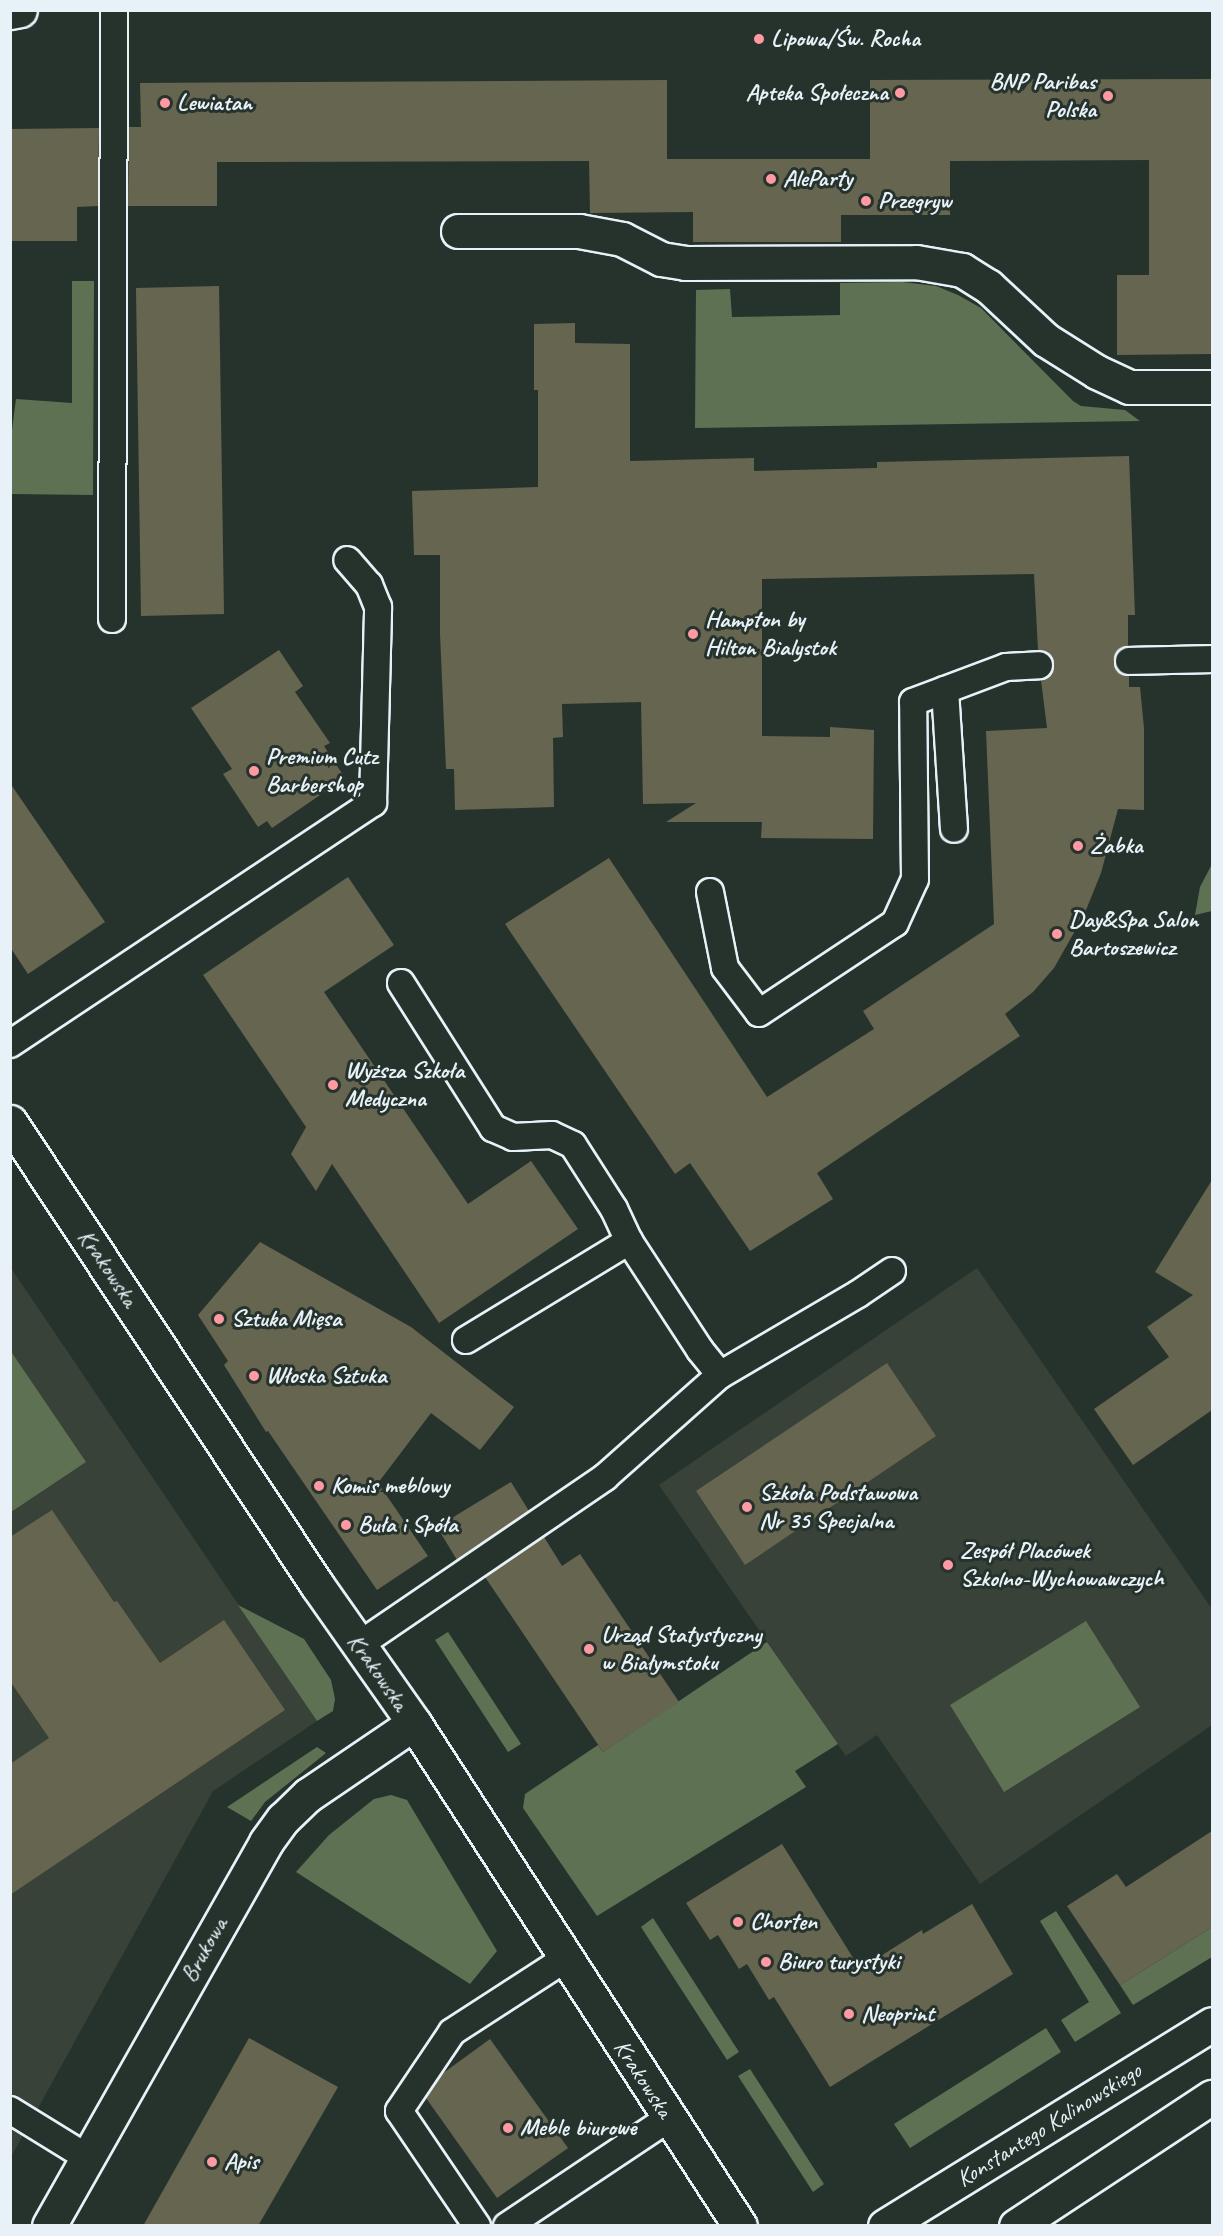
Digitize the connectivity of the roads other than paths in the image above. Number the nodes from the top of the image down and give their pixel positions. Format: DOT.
graph roads {
  1 [pos="20,10"];
  2 [pos="114,10"];
  3 [pos="10,12"];
  4 [pos="458,231"];
  5 [pos="1212,387"];
  6 [pos="347,560"];
  7 [pos="112,619"];
  8 [pos="1212,659"];
  9 [pos="1129,661"];
  10 [pos="1039,665"];
  11 [pos="945,690"];
  12 [pos="954,829"];
  13 [pos="710,892"];
  14 [pos="400,983"];
  15 [pos="10,1044"];
  16 [pos="10,1122"];
  17 [pos="629,1241"];
  18 [pos="892,1271"];
  19 [pos="466,1340"];
  20 [pos="720,1375"];
  21 [pos="359,1645"];
  22 [pos="414,1723"];
  23 [pos="565,1959"];
  24 [pos="1212,2024"];
  25 [pos="1212,2097"];
  26 [pos="10,2110"];
  27 [pos="669,2118"];
  28 [pos="88,2158"];
  29 [pos="49,2226"];
  30 [pos="477,2226"];
  31 [pos="507,2226"];
  32 [pos="740,2226"];
  33 [pos="885,2226"];
  34 [pos="1016,2226"];
  1 -- 3 [label="street"];
  2 -- 7 [label="lane"];
  4 -- 5 [label="street"];
  6 -- 15 [label="lane"];
  8 -- 9 [label="lane"];
  10 -- 11 [label="lane"];
  11 -- 12 [label="lane"];
  11 -- 13 [label="lane"];
  14 -- 17 [label="lane"];
  16 -- 21 [label="street, Krakowska"];
  17 -- 19 [label="lane"];
  17 -- 20 [label="lane"];
  18 -- 20 [label="lane"];
  20 -- 21 [label="lane"];
  21 -- 22 [label="street, Krakowska"];
  22 -- 23 [label="street, Krakowska"];
  22 -- 28 [label="street, Brukowa"];
  23 -- 27 [label="street, Krakowska"];
  23 -- 30 [label="lane"];
  24 -- 33 [label="street, Konstantego Kalinowskiego"];
  25 -- 34 [label="street"];
  26 -- 28 [label="lane"];
  27 -- 31 [label="lane"];
  27 -- 32 [label="street, Krakowska"];
  28 -- 29 [label="street, Brukowa"];
}
